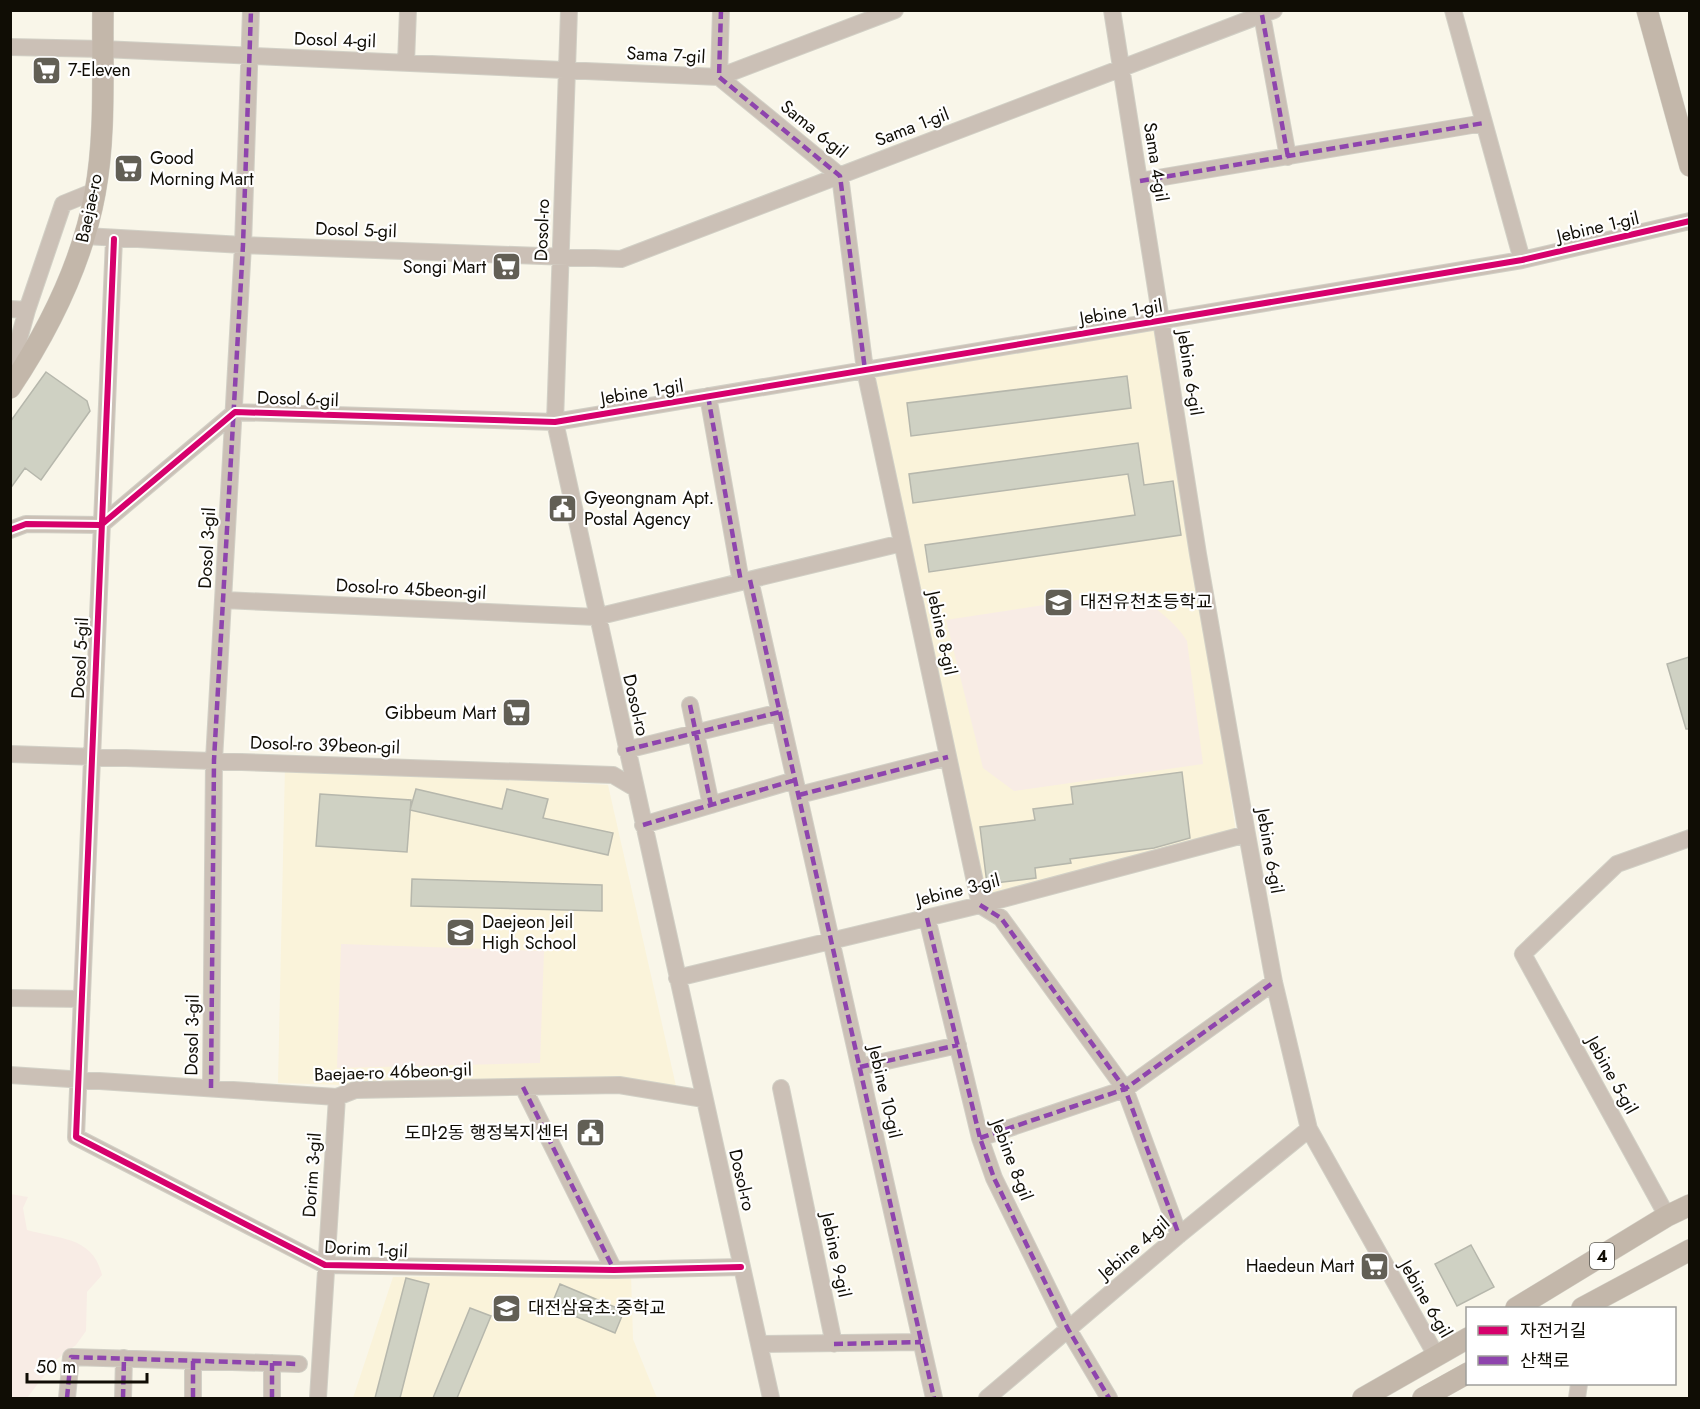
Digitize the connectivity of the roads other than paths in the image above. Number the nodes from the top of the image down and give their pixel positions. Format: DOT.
graph roads {
  1 [pos="103,10"];
  2 [pos="251,10"];
  3 [pos="408,10"];
  4 [pos="569,10"];
  5 [pos="721,10"];
  6 [pos="895,10"];
  7 [pos="1112,10"];
  8 [pos="1453,10"];
  9 [pos="1647,10"];
  10 [pos="1268,13"];
  11 [pos="10,47"];
  12 [pos="102,49"];
  13 [pos="249,57"];
  14 [pos="406,63"];
  15 [pos="1121,67"];
  16 [pos="567,70"];
  17 [pos="719,77"];
  18 [pos="1484,123"];
  19 [pos="1288,157"];
  20 [pos="1689,166"];
  21 [pos="840,176"];
  22 [pos="1140,181"];
  23 [pos="95,191"];
  24 [pos="1689,221"];
  25 [pos="85,236"];
  26 [pos="114,239"];
  27 [pos="243,245"];
  28 [pos="561,257"];
  29 [pos="1522,260"];
  30 [pos="19,310"];
  31 [pos="1162,320"];
  32 [pos="865,370"];
  33 [pos="10,371"];
  34 [pos="10,388"];
  35 [pos="708,396"];
  36 [pos="235,412"];
  37 [pos="555,422"];
  38 [pos="101,525"];
  39 [pos="16,527"];
  40 [pos="902,543"];
  41 [pos="746,581"];
  42 [pos="224,600"];
  43 [pos="596,617"];
  44 [pos="690,705"];
  45 [pos="780,712"];
  46 [pos="696,732"];
  47 [pos="626,750"];
  48 [pos="10,754"];
  49 [pos="948,757"];
  50 [pos="91,758"];
  51 [pos="214,760"];
  52 [pos="797,787"];
  53 [pos="635,788"];
  54 [pos="711,805"];
  55 [pos="643,825"];
  56 [pos="1247,834"];
  57 [pos="1689,838"];
  58 [pos="980,905"];
  59 [pos="927,918"];
  60 [pos="831,941"];
  61 [pos="677,978"];
  62 [pos="1274,982"];
  63 [pos="10,998"];
  64 [pos="82,999"];
  65 [pos="958,1045"];
  66 [pos="860,1067"];
  67 [pos="10,1075"];
  68 [pos="78,1079"];
  69 [pos="523,1087"];
  70 [pos="211,1088"];
  71 [pos="781,1088"];
  72 [pos="1125,1089"];
  73 [pos="337,1097"];
  74 [pos="704,1099"];
  75 [pos="1309,1129"];
  76 [pos="980,1138"];
  77 [pos="1689,1205"];
  78 [pos="1667,1216"];
  79 [pos="1179,1235"];
  80 [pos="1689,1250"];
  81 [pos="325,1265"];
  82 [pos="741,1267"];
  83 [pos="614,1270"];
  84 [pos="1590,1306"];
  85 [pos="1518,1307"];
  86 [pos="1068,1329"];
  87 [pos="1466,1339"];
  88 [pos="921,1342"];
  89 [pos="759,1344"];
  90 [pos="834,1344"];
  91 [pos="1437,1357"];
  92 [pos="124,1358"];
  93 [pos="193,1361"];
  94 [pos="272,1364"];
  95 [pos="299,1364"];
  96 [pos="1466,1375"];
  97 [pos="67,1398"];
  98 [pos="123,1398"];
  99 [pos="193,1398"];
  100 [pos="272,1398"];
  101 [pos="318,1398"];
  102 [pos="771,1398"];
  103 [pos="934,1398"];
  104 [pos="987,1398"];
  105 [pos="1109,1398"];
  106 [pos="1363,1398"];
  107 [pos="1423,1398"];
  1 -- 12 [label="main road, Baejae-ro"];
  2 -- 13 [label="street, Dosol 3-gil"];
  3 -- 14 [label="street"];
  4 -- 16 [label="street, Dosol-ro"];
  5 -- 17 [label="street"];
  6 -- 17 [label="street, Sama 7-gil"];
  7 -- 15 [label="street, Sama 4-gil"];
  8 -- 18 [label="street"];
  9 -- 20 [label="main road"];
  10 -- 15 [label="street, Sama 1-gil"];
  10 -- 19 [label="street"];
  11 -- 12 [label="street, Dosol 4-gil"];
  12 -- 13 [label="street, Dosol 4-gil"];
  12 -- 23 [label="main road, Baejae-ro"];
  13 -- 14 [label="street, Dosol 4-gil"];
  13 -- 27 [label="street, Dosol 3-gil"];
  14 -- 16 [label="street, Dosol 4-gil"];
  15 -- 21 [label="street, Sama 1-gil"];
  15 -- 22 [label="street, Sama 4-gil"];
  16 -- 17 [label="street, Sama 7-gil"];
  16 -- 28 [label="street, Dosol-ro"];
  17 -- 21 [label="street, Sama 6-gil"];
  18 -- 19 [label="street"];
  18 -- 29 [label="street"];
  19 -- 22 [label="street"];
  21 -- 28 [label="street, Sama 1-gil"];
  21 -- 32 [label="street, Sama 6-gil"];
  22 -- 31 [label="street, Sama 4-gil"];
  23 -- 25 [label="main road, Baejae-ro"];
  23 -- 30 [label="street"];
  24 -- 29 [label="street, Jebine 1-gil"];
  25 -- 26 [label="street, Dosol 5-gil"];
  25 -- 34 [label="main road, Baejae-ro"];
  26 -- 27 [label="street, Dosol 5-gil"];
  26 -- 38 [label="street, Dosol 5-gil"];
  27 -- 28 [label="street, Dosol 5-gil"];
  27 -- 36 [label="street, Dosol 3-gil"];
  28 -- 37 [label="street, Dosol-ro"];
  29 -- 31 [label="street, Jebine 1-gil"];
  30 -- 33 [label="street"];
  31 -- 32 [label="street, Jebine 1-gil"];
  31 -- 56 [label="street, Jebine 6-gil"];
  32 -- 35 [label="street, Jebine 1-gil"];
  32 -- 40 [label="street, Jebine 8-gil"];
  35 -- 37 [label="street, Jebine 1-gil"];
  35 -- 41 [label="street, Jebine 10-gil"];
  36 -- 37 [label="street, Dosol 6-gil"];
  36 -- 38 [label="street, Dosol 6-gil"];
  36 -- 42 [label="street, Dosol 3-gil"];
  37 -- 43 [label="street, Dosol-ro"];
  38 -- 39 [label="street"];
  38 -- 50 [label="street, Dosol 5-gil"];
  40 -- 41 [label="street"];
  40 -- 49 [label="street, Jebine 8-gil"];
  41 -- 43 [label="street"];
  41 -- 45 [label="street, Jebine 10-gil"];
  42 -- 43 [label="street, Dosol-ro 45beon-gil"];
  42 -- 51 [label="street, Dosol 3-gil"];
  43 -- 47 [label="street, Dosol-ro"];
  44 -- 46 [label="street"];
  45 -- 46 [label="street"];
  45 -- 52 [label="street, Jebine 10-gil"];
  46 -- 47 [label="street"];
  46 -- 54 [label="street"];
  47 -- 53 [label="street, Dosol-ro"];
  48 -- 50 [label="street, Dosol-ro 39beon-gil"];
  49 -- 52 [label="street"];
  49 -- 58 [label="street, Jebine 8-gil"];
  50 -- 51 [label="street, Dosol-ro 39beon-gil"];
  50 -- 64 [label="street, Dosol 5-gil"];
  51 -- 53 [label="street, Dosol-ro 39beon-gil"];
  51 -- 70 [label="street, Dosol 3-gil"];
  52 -- 54 [label="street"];
  52 -- 60 [label="street, Jebine 10-gil"];
  53 -- 55 [label="street, Dosol-ro"];
  54 -- 55 [label="street"];
  55 -- 61 [label="street, Dosol-ro"];
  56 -- 58 [label="street, Jebine 3-gil"];
  56 -- 62 [label="street, Jebine 6-gil"];
  57 -- 78 [label="street, Jebine 5-gil"];
  58 -- 59 [label="street, Jebine 3-gil"];
  58 -- 72 [label="street"];
  59 -- 60 [label="street, Jebine 3-gil"];
  59 -- 65 [label="street, Jebine 8-gil"];
  60 -- 61 [label="street, Jebine 3-gil"];
  60 -- 66 [label="street, Jebine 10-gil"];
  61 -- 74 [label="street, Dosol-ro"];
  62 -- 72 [label="street"];
  62 -- 75 [label="street, Jebine 6-gil"];
  63 -- 64 [label="street"];
  64 -- 68 [label="street, Dosol 5-gil"];
  65 -- 66 [label="street"];
  65 -- 76 [label="street, Jebine 8-gil"];
  66 -- 88 [label="street, Jebine 10-gil"];
  67 -- 68 [label="street, Baejae-ro 46beon-gil"];
  68 -- 70 [label="street, Baejae-ro 46beon-gil"];
  68 -- 81 [label="street, Dorim 1-gil"];
  69 -- 73 [label="street, Baejae-ro 46beon-gil"];
  69 -- 74 [label="street, Baejae-ro 46beon-gil"];
  69 -- 83 [label="street"];
  70 -- 73 [label="street, Baejae-ro 46beon-gil"];
  71 -- 90 [label="street, Jebine 9-gil"];
  72 -- 76 [label="street"];
  72 -- 79 [label="street"];
  73 -- 81 [label="street, Dorim 3-gil"];
  74 -- 82 [label="street, Dosol-ro"];
  75 -- 79 [label="street, Jebine 4-gil"];
  75 -- 91 [label="street, Jebine 6-gil"];
  76 -- 86 [label="street, Jebine 8-gil"];
  77 -- 78 [label="main road, 4"];
  78 -- 85 [label="main road, 4"];
  79 -- 86 [label="street, Jebine 4-gil"];
  80 -- 84 [label="main road, 4"];
  81 -- 83 [label="street, Dorim 1-gil"];
  81 -- 101 [label="street, Dorim 3-gil"];
  82 -- 83 [label="street, Dorim 1-gil"];
  82 -- 89 [label="street, Dosol-ro"];
  86 -- 104 [label="street, Jebine 4-gil"];
  86 -- 105 [label="street, Jebine 8-gil"];
  87 -- 91 [label="main road"];
  88 -- 90 [label="street"];
  88 -- 103 [label="street, Jebine 10-gil"];
  89 -- 90 [label="street"];
  89 -- 102 [label="street, Dosol-ro"];
  91 -- 106 [label="main road"];
  92 -- 93 [label="street"];
  92 -- 97 [label="street"];
  92 -- 98 [label="street"];
  93 -- 94 [label="street"];
  93 -- 99 [label="street"];
  94 -- 95 [label="street"];
  94 -- 100 [label="street"];
  96 -- 107 [label="main road"];
}
